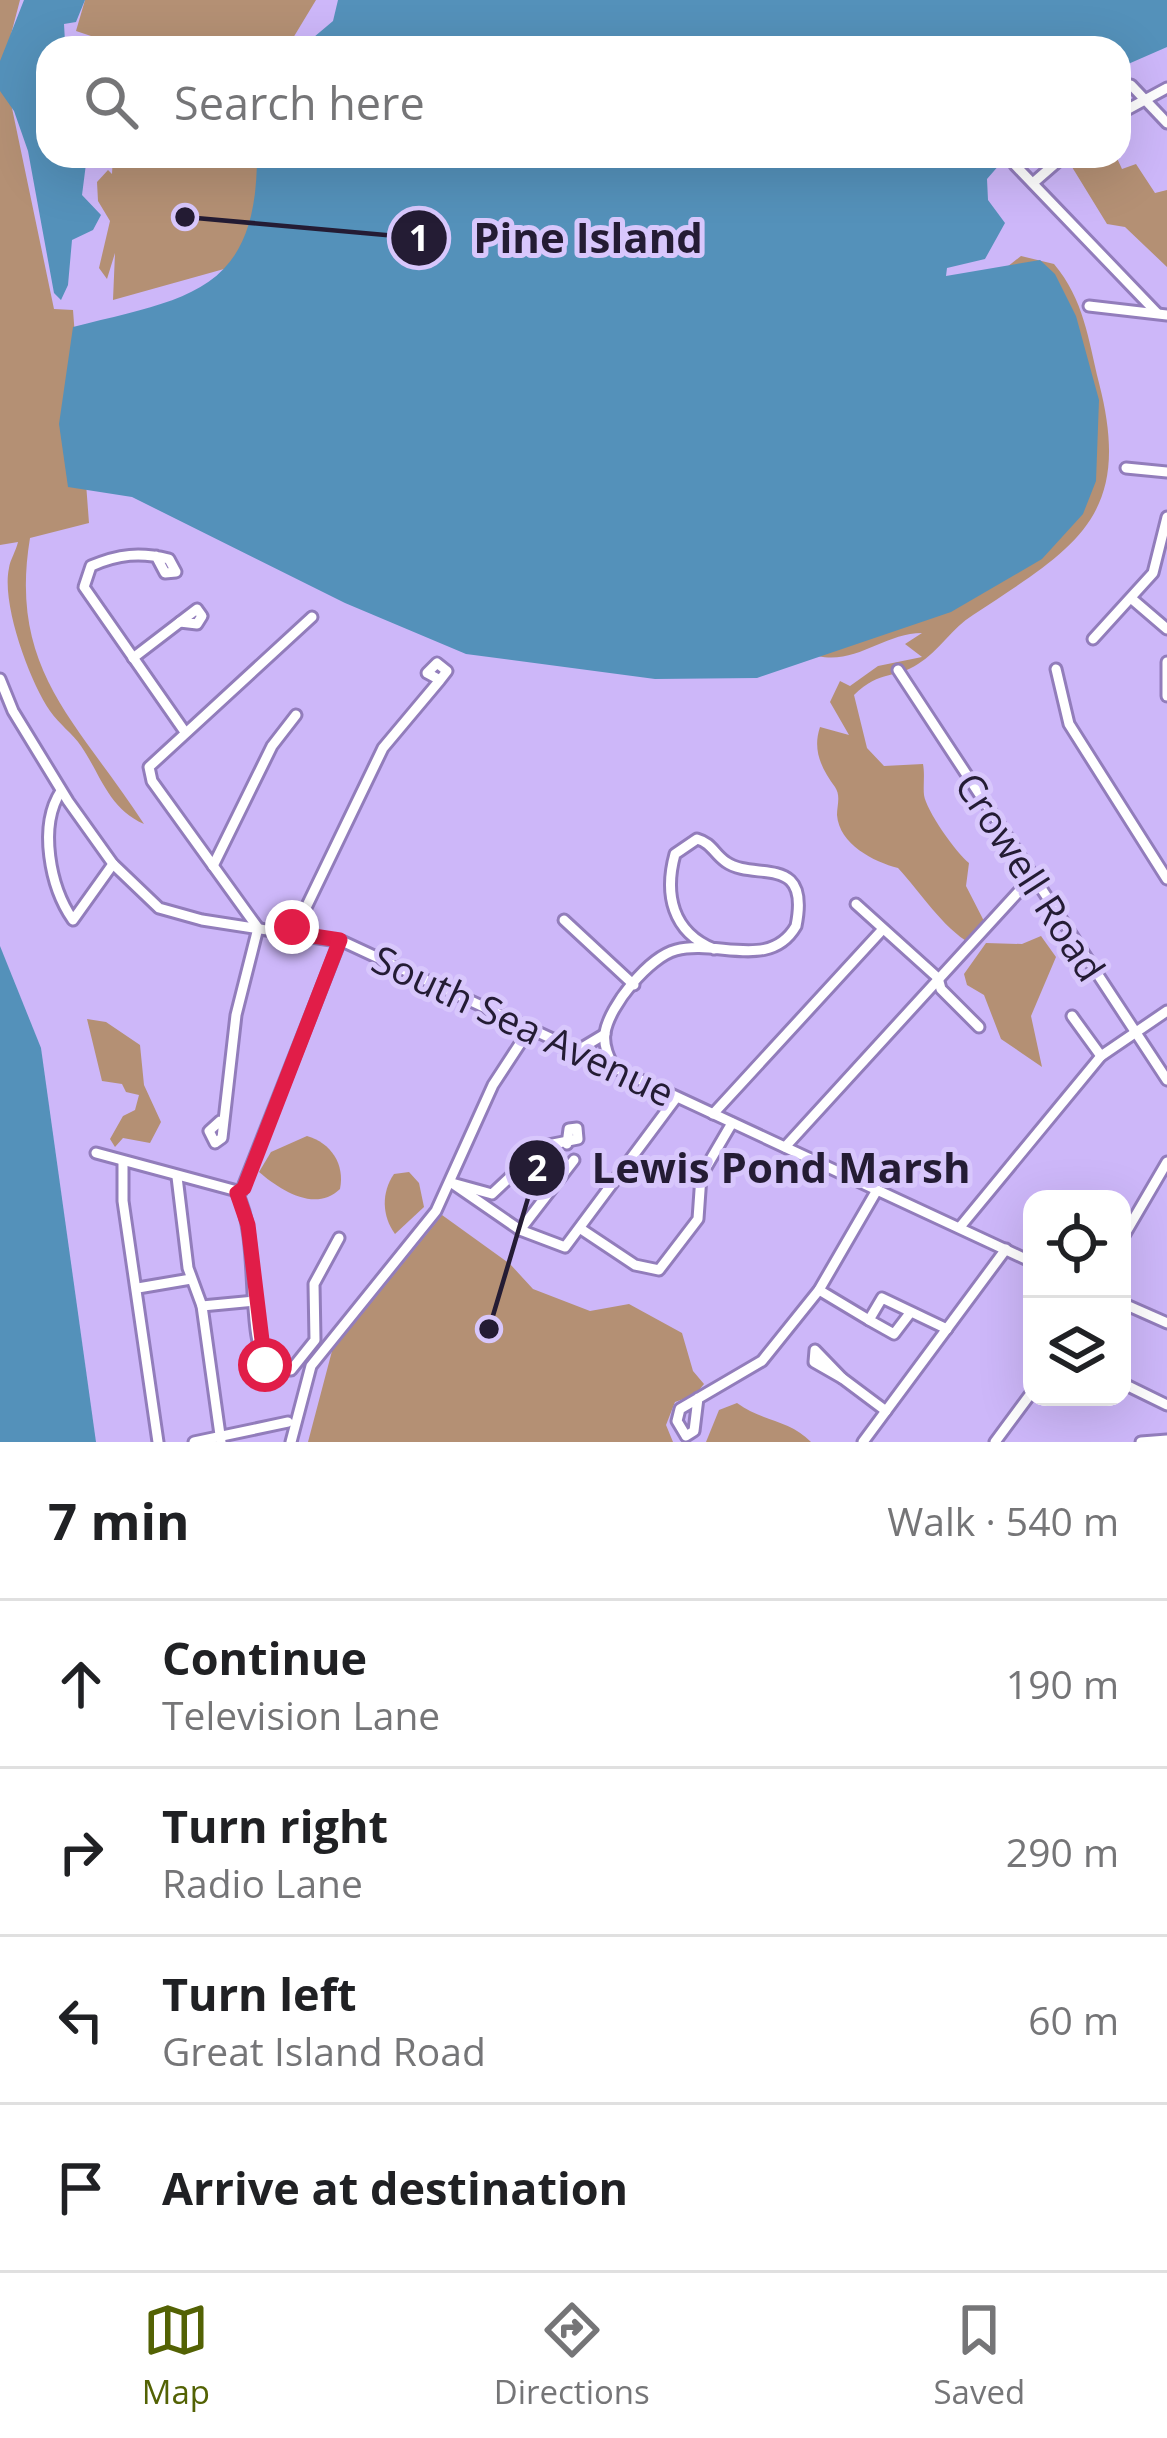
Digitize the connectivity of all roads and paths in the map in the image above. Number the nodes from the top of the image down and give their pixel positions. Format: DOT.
graph roads {
  1 [pos="1131,86"];
  2 [pos="1167,88"];
  3 [pos="1144,99"];
  4 [pos="1131,107"];
  5 [pos="1167,124"];
  6 [pos="1018,168"];
  7 [pos="1050,168"];
  8 [pos="1033,183"];
  9 [pos="1089,306"];
  10 [pos="1162,314"];
  11 [pos="1126,468"];
  12 [pos="1167,472"];
  13 [pos="1167,517"];
  14 [pos="156,556"];
  15 [pos="1132,599"];
  16 [pos="312,617"];
  17 [pos="180,622"];
  18 [pos="1167,629"];
  19 [pos="1093,639"];
  20 [pos="133,658"];
  21 [pos="1167,662"];
  22 [pos="1056,669"];
  23 [pos="898,670"];
  24 [pos="0,679"];
  25 [pos="440,680"];
  26 [pos="1167,696"];
  27 [pos="296,715"];
  28 [pos="184,732"];
  29 [pos="62,791"];
  30 [pos="113,864"];
  31 [pos="213,866"];
  32 [pos="1032,878"];
  33 [pos="1167,879"];
  34 [pos="856,904"];
  35 [pos="300,920"];
  36 [pos="565,920"];
  37 [pos="258,928"];
  38 [pos="883,928"];
  39 [pos="686,931"];
  40 [pos="287,932"];
  41 [pos="309,935"];
  42 [pos="340,940"];
  43 [pos="714,949"];
  44 [pos="674,950"];
  45 [pos="938,978"];
  46 [pos="634,985"];
  47 [pos="1167,1012"];
  48 [pos="1072,1016"];
  49 [pos="979,1028"];
  50 [pos="529,1030"];
  51 [pos="1131,1031"];
  52 [pos="604,1034"];
  53 [pos="575,1052"];
  54 [pos="1101,1056"];
  55 [pos="616,1071"];
  56 [pos="1167,1080"];
  57 [pos="676,1098"];
  58 [pos="713,1114"];
  59 [pos="220,1121"];
  60 [pos="732,1123"];
  61 [pos="567,1144"];
  62 [pos="785,1147"];
  63 [pos="96,1154"];
  64 [pos="574,1160"];
  65 [pos="1167,1162"];
  66 [pos="123,1163"];
  67 [pos="177,1177"];
  68 [pos="452,1183"];
  69 [pos="877,1190"];
  70 [pos="237,1193"];
  71 [pos="1131,1224"];
  72 [pos="960,1227"];
  73 [pos="581,1228"];
  74 [pos="520,1230"];
  75 [pos="338,1238"];
  76 [pos="1006,1250"];
  77 [pos="1023,1258"];
  78 [pos="190,1279"];
  79 [pos="138,1288"];
  80 [pos="819,1290"];
  81 [pos="255,1301"];
  82 [pos="202,1306"];
  83 [pos="1131,1307"];
  84 [pos="910,1312"];
  85 [pos="869,1320"];
  86 [pos="1167,1323"];
  87 [pos="947,1329"];
  88 [pos="842,1378"];
  89 [pos="1131,1387"];
  90 [pos="698,1398"];
  91 [pos="1023,1404"];
  92 [pos="1167,1405"];
  93 [pos="886,1411"];
  94 [pos="287,1422"];
  95 [pos="220,1439"];
  96 [pos="1167,1440"];
  97 [pos="158,1442"];
  98 [pos="194,1442"];
  99 [pos="291,1442"];
  100 [pos="863,1442"];
  101 [pos="995,1442"];
  102 [pos="1141,1442"];
  1 -- 3 [label="street"];
  2 -- 3 [label="street"];
  3 -- 4 [label="street"];
  3 -- 5 [label="street"];
  6 -- 8 [label="street"];
  7 -- 8 [label="street"];
  8 -- 10 [label="street"];
  9 -- 10 [label="street"];
  11 -- 12 [label="street"];
  13 -- 15 [label="street"];
  14 -- 20 [label="street"];
  15 -- 18 [label="street"];
  15 -- 19 [label="street"];
  16 -- 28 [label="street"];
  17 -- 20 [label="street"];
  20 -- 28 [label="street"];
  21 -- 26 [label="street"];
  22 -- 33 [label="street"];
  23 -- 32 [label="street, Crowell Road"];
  24 -- 29 [label="street, South Sea Avenue"];
  25 -- 35 [label="street"];
  27 -- 31 [label="street"];
  28 -- 31 [label="street"];
  29 -- 30 [label="street, South Sea Avenue"];
  29 -- 30 [label="street"];
  30 -- 37 [label="street, South Sea Avenue"];
  31 -- 37 [label="street"];
  32 -- 45 [label="street"];
  32 -- 51 [label="street, Crowell Road"];
  34 -- 38 [label="street"];
  35 -- 40 [label="street"];
  35 -- 41 [label="street"];
  36 -- 46 [label="street"];
  37 -- 40 [label="street, South Sea Avenue"];
  37 -- 59 [label="street"];
  38 -- 45 [label="street"];
  38 -- 58 [label="street"];
  39 -- 43 [label="street"];
  39 -- 43 [label="street"];
  39 -- 44 [label="street"];
  40 -- 41 [label="street, South Sea Avenue"];
  41 -- 42 [label="street, South Sea Avenue"];
  42 -- 50 [label="street, South Sea Avenue"];
  42 -- 70 [label="street"];
  43 -- 44 [label="street"];
  44 -- 46 [label="street"];
  45 -- 49 [label="street"];
  45 -- 62 [label="street"];
  46 -- 52 [label="street"];
  47 -- 51 [label="street"];
  48 -- 54 [label="street"];
  50 -- 53 [label="street, South Sea Avenue"];
  50 -- 68 [label="street"];
  51 -- 54 [label="street"];
  51 -- 56 [label="street, Crowell Road"];
  52 -- 53 [label="street"];
  52 -- 55 [label="street"];
  53 -- 55 [label="street, South Sea Avenue"];
  54 -- 72 [label="street"];
  55 -- 57 [label="street, South Sea Avenue"];
  57 -- 58 [label="street, South Sea Avenue"];
  57 -- 73 [label="street"];
  58 -- 60 [label="street, South Sea Avenue"];
  60 -- 62 [label="street, South Sea Avenue"];
  60 -- 73 [label="street"];
  61 -- 68 [label="street"];
  62 -- 69 [label="street, South Sea Avenue"];
  63 -- 66 [label="street"];
  64 -- 74 [label="street"];
  65 -- 71 [label="street"];
  66 -- 67 [label="street"];
  66 -- 79 [label="street"];
  67 -- 70 [label="street"];
  67 -- 78 [label="street"];
  68 -- 74 [label="street"];
  68 -- 99 [label="street"];
  69 -- 72 [label="street, South Sea Avenue"];
  69 -- 80 [label="street"];
  70 -- 81 [label="street"];
  72 -- 76 [label="street, South Sea Avenue"];
  73 -- 74 [label="street"];
  75 -- 81 [label="street"];
  76 -- 77 [label="street, South Sea Avenue"];
  76 -- 87 [label="street"];
  78 -- 79 [label="street"];
  78 -- 82 [label="street"];
  79 -- 97 [label="street"];
  80 -- 85 [label="street"];
  80 -- 90 [label="street"];
  81 -- 82 [label="street"];
  82 -- 95 [label="street"];
  83 -- 86 [label="street"];
  84 -- 85 [label="street"];
  84 -- 85 [label="street"];
  84 -- 87 [label="street"];
  87 -- 93 [label="street"];
  88 -- 93 [label="street"];
  89 -- 92 [label="street"];
  91 -- 101 [label="street"];
  93 -- 100 [label="street"];
  94 -- 95 [label="street"];
  95 -- 98 [label="street"];
  96 -- 102 [label="street"];
}
